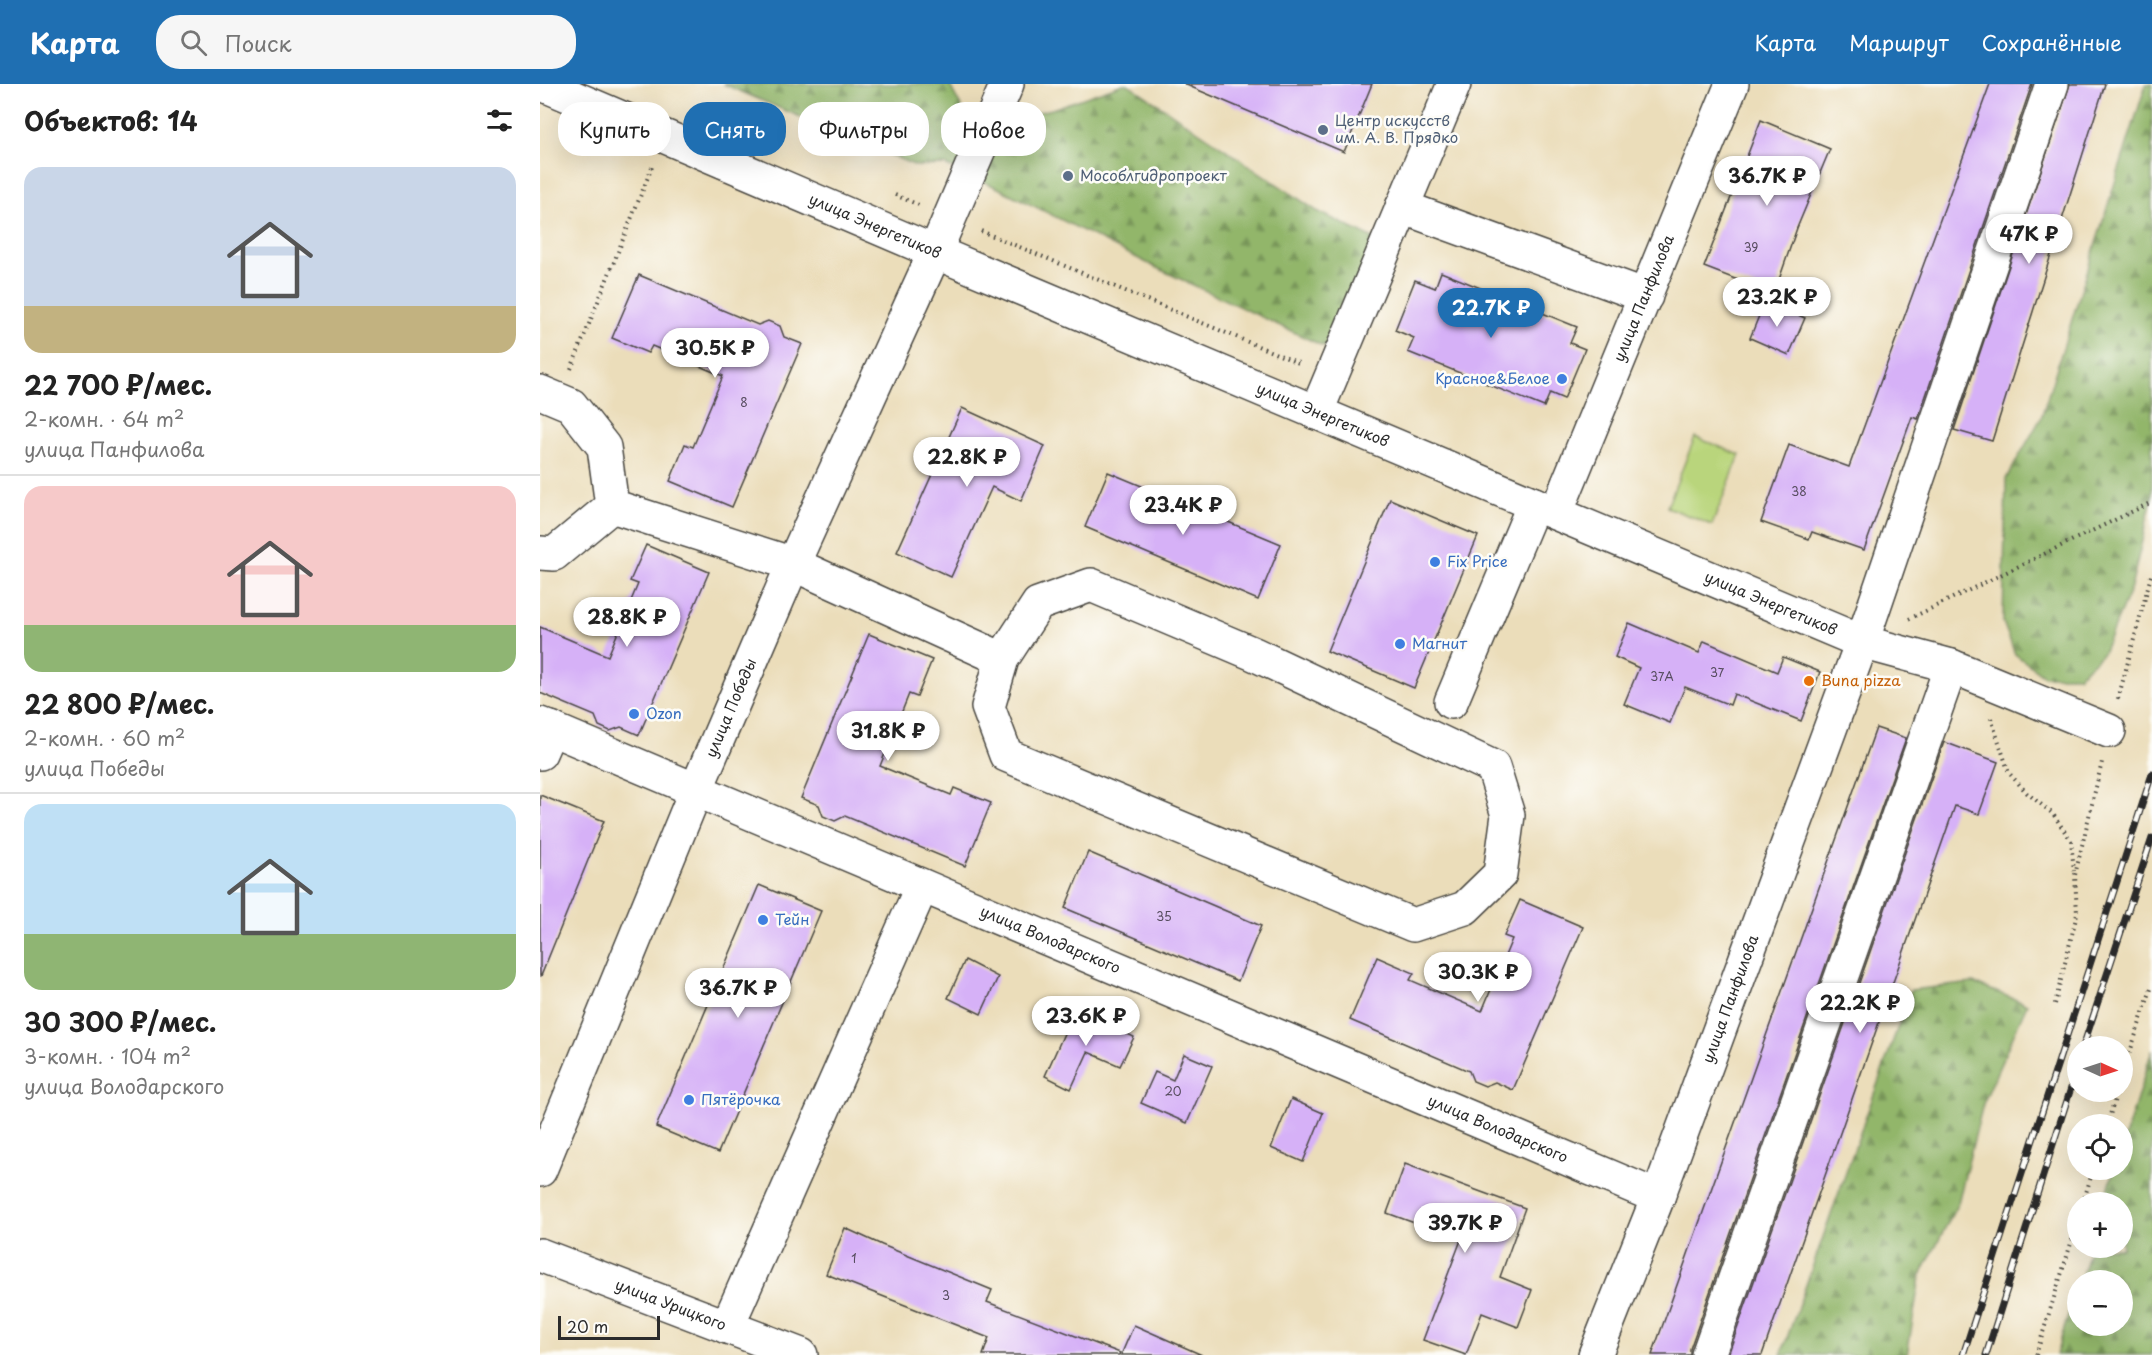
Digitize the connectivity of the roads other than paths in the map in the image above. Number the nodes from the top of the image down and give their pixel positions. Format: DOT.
graph roads {
  1 [pos="542,84"];
  2 [pos="1007,84"];
  3 [pos="1454,84"];
  4 [pos="1732,84"];
  5 [pos="2052,84"];
  6 [pos="1402,207"];
  7 [pos="935,252"];
  8 [pos="1646,296"];
  9 [pos="549,396"];
  10 [pos="1316,413"];
  11 [pos="612,506"];
  12 [pos="1545,508"];
  13 [pos="540,553"];
  14 [pos="793,564"];
  15 [pos="1862,642"];
  16 [pos="1002,659"];
  17 [pos="1951,666"];
  18 [pos="1452,702"];
  19 [pos="2109,731"];
  20 [pos="544,735"];
  21 [pos="696,790"];
  22 [pos="922,886"];
  23 [pos="540,1170"];
  24 [pos="1658,1197"];
  25 [pos="540,1255"];
  26 [pos="727,1327"];
  27 [pos="801,1355"];
  28 [pos="1595,1355"];
  29 [pos="1708,1355"];
  1 -- 7 [label="street, улица Энергетиков"];
  2 -- 7 [label="street, улица Победы"];
  3 -- 6 [label="street"];
  4 -- 8 [label="street, улица Панфилова"];
  5 -- 15 [label="street, улица Панфилова"];
  6 -- 8 [label="street"];
  6 -- 10 [label="street"];
  7 -- 10 [label="street, улица Энергетиков"];
  7 -- 14 [label="street, улица Победы"];
  8 -- 12 [label="street, улица Панфилова"];
  9 -- 11 [label="street"];
  10 -- 12 [label="street, улица Энергетиков"];
  11 -- 13 [label="street"];
  11 -- 14 [label="street"];
  12 -- 15 [label="street, улица Энергетиков"];
  12 -- 18 [label="street, улица Панфилова"];
  14 -- 16 [label="street"];
  14 -- 21 [label="street, улица Победы"];
  15 -- 17 [label="street, улица Энергетиков"];
  15 -- 24 [label="street, улица Панфилова"];
  16 -- 16 [label="street"];
  17 -- 19 [label="street, улица Энергетиков"];
  17 -- 29 [label="street"];
  20 -- 21 [label="street, улица Володарского"];
  21 -- 22 [label="street, улица Володарского"];
  21 -- 23 [label="street, улица Победы"];
  22 -- 24 [label="street, улица Володарского"];
  22 -- 26 [label="street"];
  24 -- 28 [label="street, улица Панфилова"];
  25 -- 26 [label="street, улица Урицкого"];
  26 -- 27 [label="street, улица Урицкого"];
}
